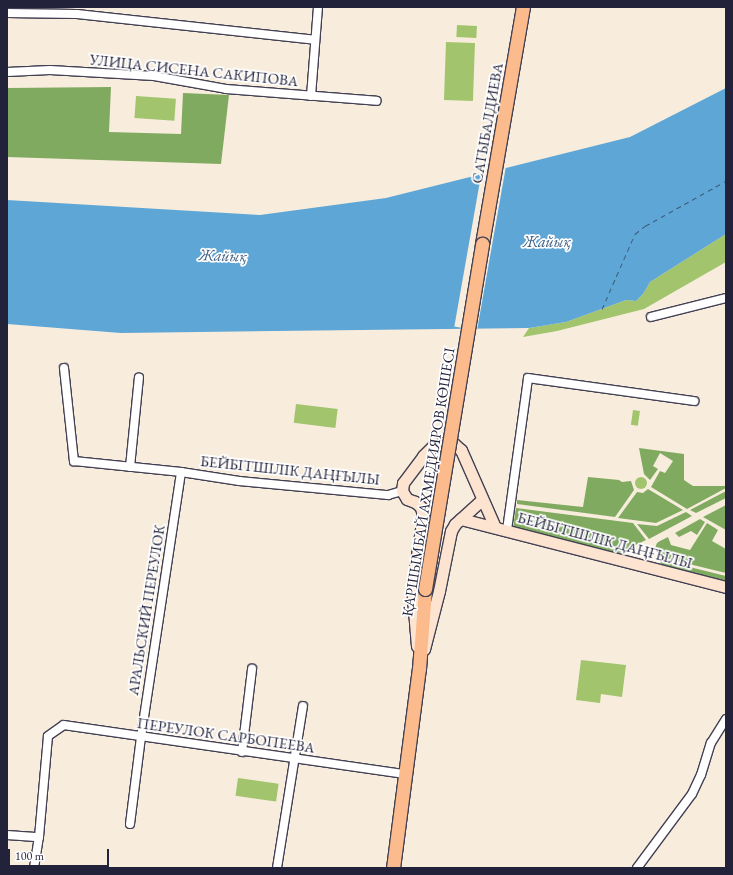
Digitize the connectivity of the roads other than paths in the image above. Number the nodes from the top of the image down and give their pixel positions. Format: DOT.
graph roads {
  1 [pos="318,7"];
  2 [pos="523,7"];
  3 [pos="77,10"];
  4 [pos="7,13"];
  5 [pos="315,40"];
  6 [pos="7,72"];
  7 [pos="311,96"];
  8 [pos="377,101"];
  9 [pos="482,244"];
  10 [pos="726,298"];
  11 [pos="651,317"];
  12 [pos="64,368"];
  13 [pos="139,377"];
  14 [pos="694,401"];
  15 [pos="130,467"];
  16 [pos="180,472"];
  17 [pos="402,491"];
  18 [pos="482,500"];
  19 [pos="461,519"];
  20 [pos="495,527"];
  21 [pos="507,530"];
  22 [pos="726,587"];
  23 [pos="252,669"];
  24 [pos="419,669"];
  25 [pos="303,706"];
  26 [pos="726,719"];
  27 [pos="141,737"];
  28 [pos="242,752"];
  29 [pos="294,760"];
  30 [pos="404,774"];
  31 [pos="130,824"];
  32 [pos="7,835"];
  33 [pos="39,837"];
  34 [pos="34,868"];
  35 [pos="277,868"];
  36 [pos="393,868"];
  37 [pos="637,868"];
  1 -- 5 [label="street"];
  2 -- 9 [label="main road, САТЫБАЛДИЕВА"];
  3 -- 4 [label="street"];
  3 -- 5 [label="street"];
  5 -- 7 [label="street"];
  6 -- 7 [label="street, УЛИЦА СИСЕНА САКИПОВА"];
  7 -- 8 [label="street, УЛИЦА СИСЕНА САКИПОВА"];
  9 -- 24 [label="main road, ҚАРШЫМБАЙ АХМЕДИЯРОВ КӨШЕСІ, bridge"];
  10 -- 11 [label="street"];
  12 -- 15 [label="street, БЕЙБІТШІЛІК ДАҢҒЫЛЫ"];
  13 -- 15 [label="street"];
  14 -- 21 [label="street"];
  15 -- 16 [label="street, БЕЙБІТШІЛІК ДАҢҒЫЛЫ"];
  16 -- 17 [label="street, БЕЙБІТШІЛІК ДАҢҒЫЛЫ"];
  16 -- 27 [label="street, АРАЛЬСКИЙ ПЕРЕУЛОК"];
  17 -- 18 [label="street, БЕЙБІТШІЛІК ДАҢҒЫЛЫ"];
  17 -- 24 [label="street"];
  18 -- 19 [label="street"];
  18 -- 20 [label="street, БЕЙБІТШІЛІК ДАҢҒЫЛЫ"];
  19 -- 20 [label="street"];
  19 -- 24 [label="street"];
  20 -- 21 [label="street, БЕЙБІТШІЛІК ДАҢҒЫЛЫ"];
  21 -- 22 [label="street, БЕЙБІТШІЛІК ДАҢҒЫЛЫ"];
  23 -- 28 [label="street"];
  24 -- 30 [label="main road, ҚАРШЫМБАЙ АХМЕДИЯРОВ КӨШЕСІ"];
  25 -- 29 [label="street"];
  26 -- 37 [label="street"];
  27 -- 28 [label="street, ПЕРЕУЛОК САРБОПЕЕВА"];
  27 -- 31 [label="street, АРАЛЬСКИЙ ПЕРЕУЛОК"];
  27 -- 33 [label="street, ПЕРЕУЛОК САРБОПЕЕВА"];
  28 -- 29 [label="street, ПЕРЕУЛОК САРБОПЕЕВА"];
  29 -- 30 [label="street, ПЕРЕУЛОК САРБОПЕЕВА"];
  29 -- 35 [label="street"];
  30 -- 36 [label="main road, ҚАРШЫМБАЙ АХМЕДИЯРОВ КӨШЕСІ"];
  32 -- 33 [label="street"];
  33 -- 34 [label="street"];
}
